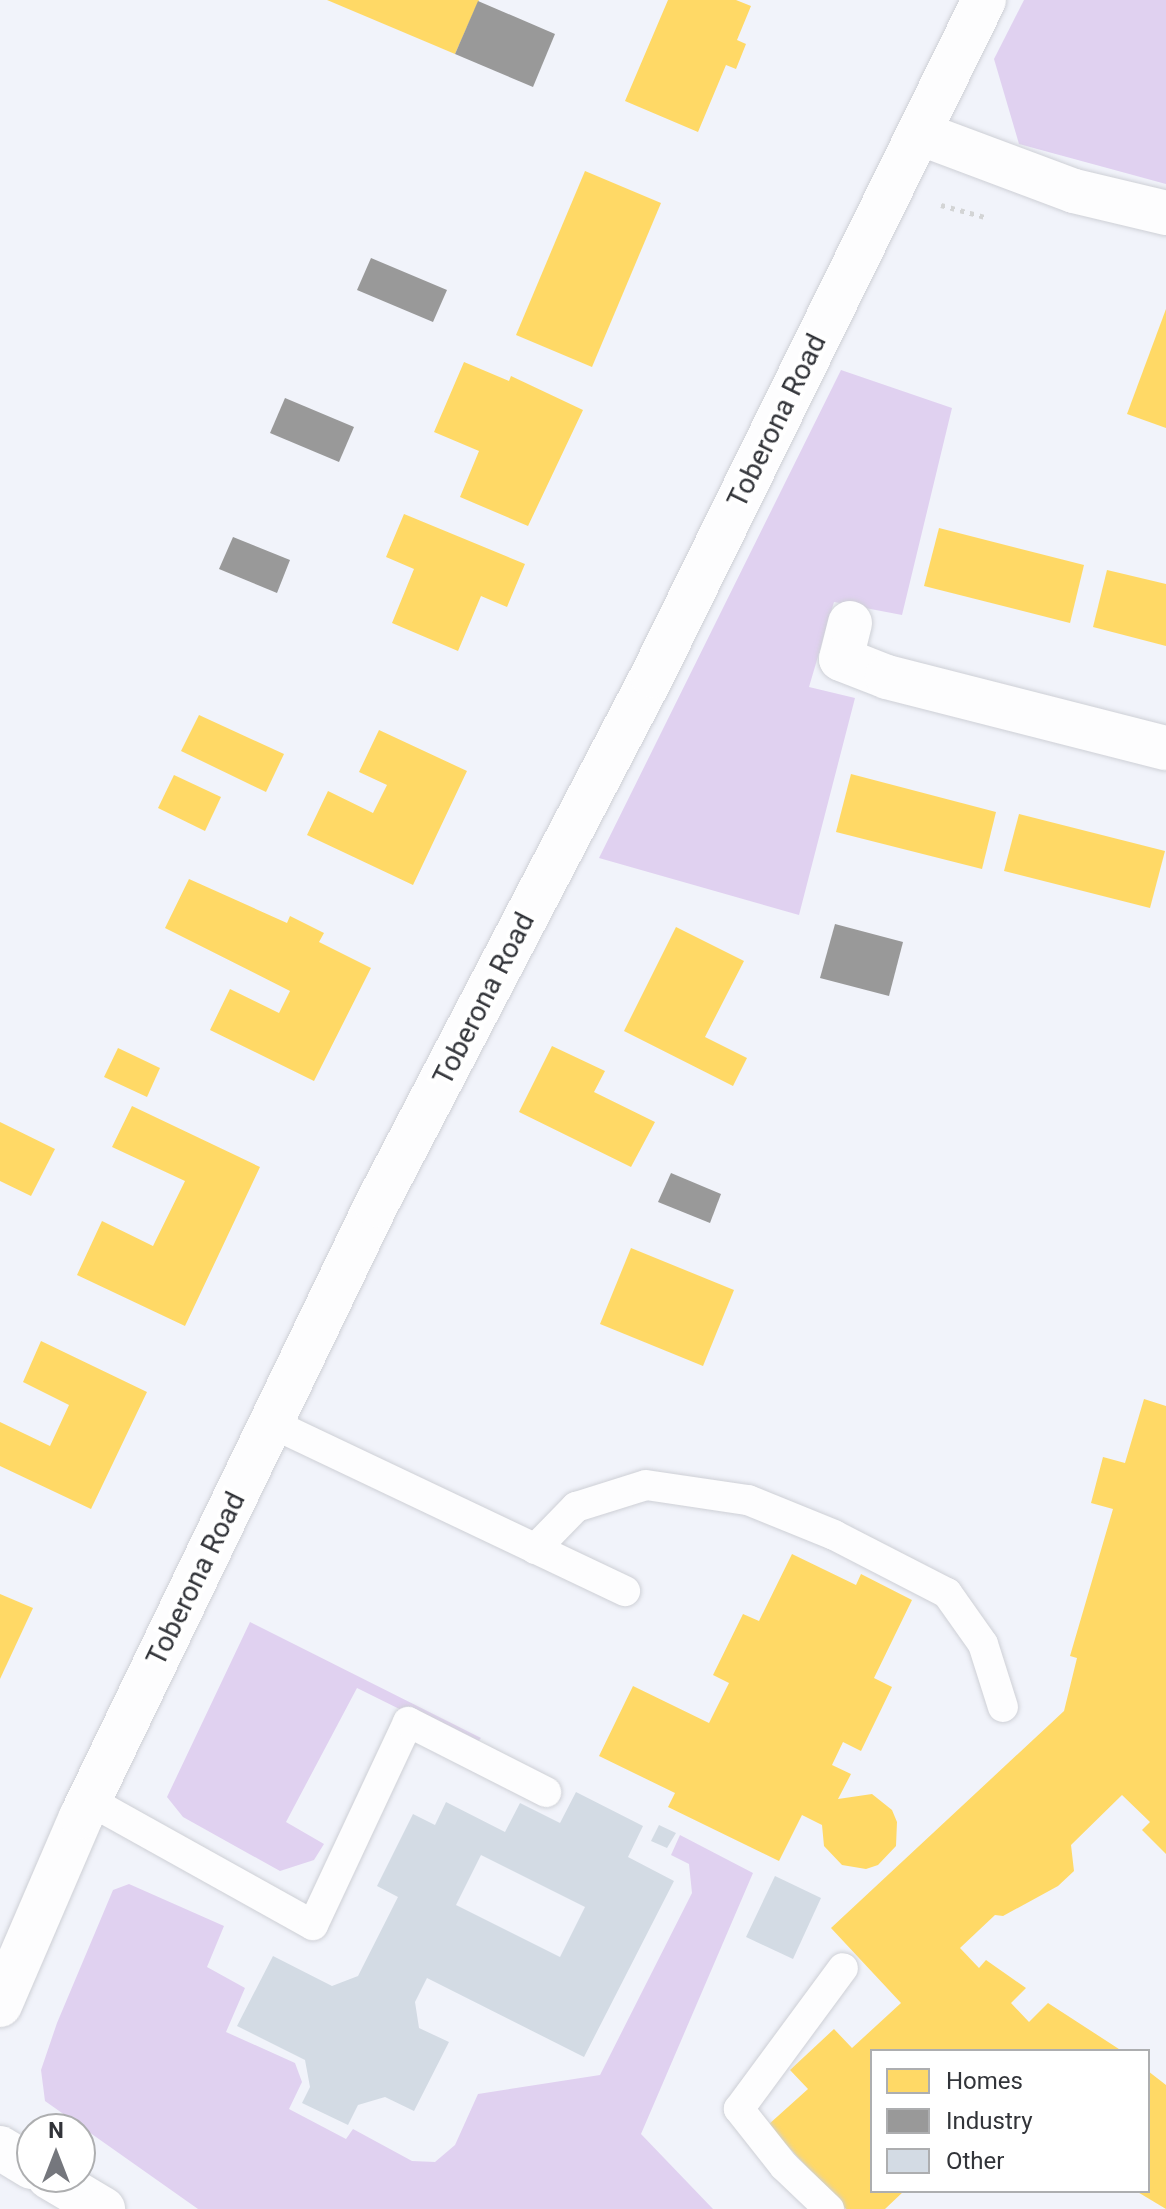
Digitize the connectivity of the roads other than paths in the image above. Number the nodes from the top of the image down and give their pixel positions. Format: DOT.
graph roads {
  1 [pos="984,0"];
  2 [pos="919,133"];
  3 [pos="1166,213"];
  4 [pos="850,623"];
  5 [pos="1166,748"];
  6 [pos="271,1423"];
  7 [pos="535,1549"];
  8 [pos="625,1591"];
  9 [pos="1003,1707"];
  10 [pos="546,1792"];
  11 [pos="90,1801"];
  12 [pos="843,1968"];
  13 [pos="0,2005"];
  14 [pos="76,2193"];
  15 [pos="103,2209"];
  16 [pos="829,2209"];
  1 -- 2 [label="street, Toberona Road"];
  2 -- 3 [label="street"];
  2 -- 6 [label="street, Toberona Road"];
  4 -- 5 [label="street"];
  6 -- 7 [label="lane"];
  6 -- 11 [label="street, Toberona Road"];
  7 -- 8 [label="lane"];
  7 -- 9 [label="lane"];
  10 -- 11 [label="lane"];
  11 -- 13 [label="street, Toberona Road"];
  12 -- 16 [label="lane"];
  14 -- 15 [label="street"];
}
